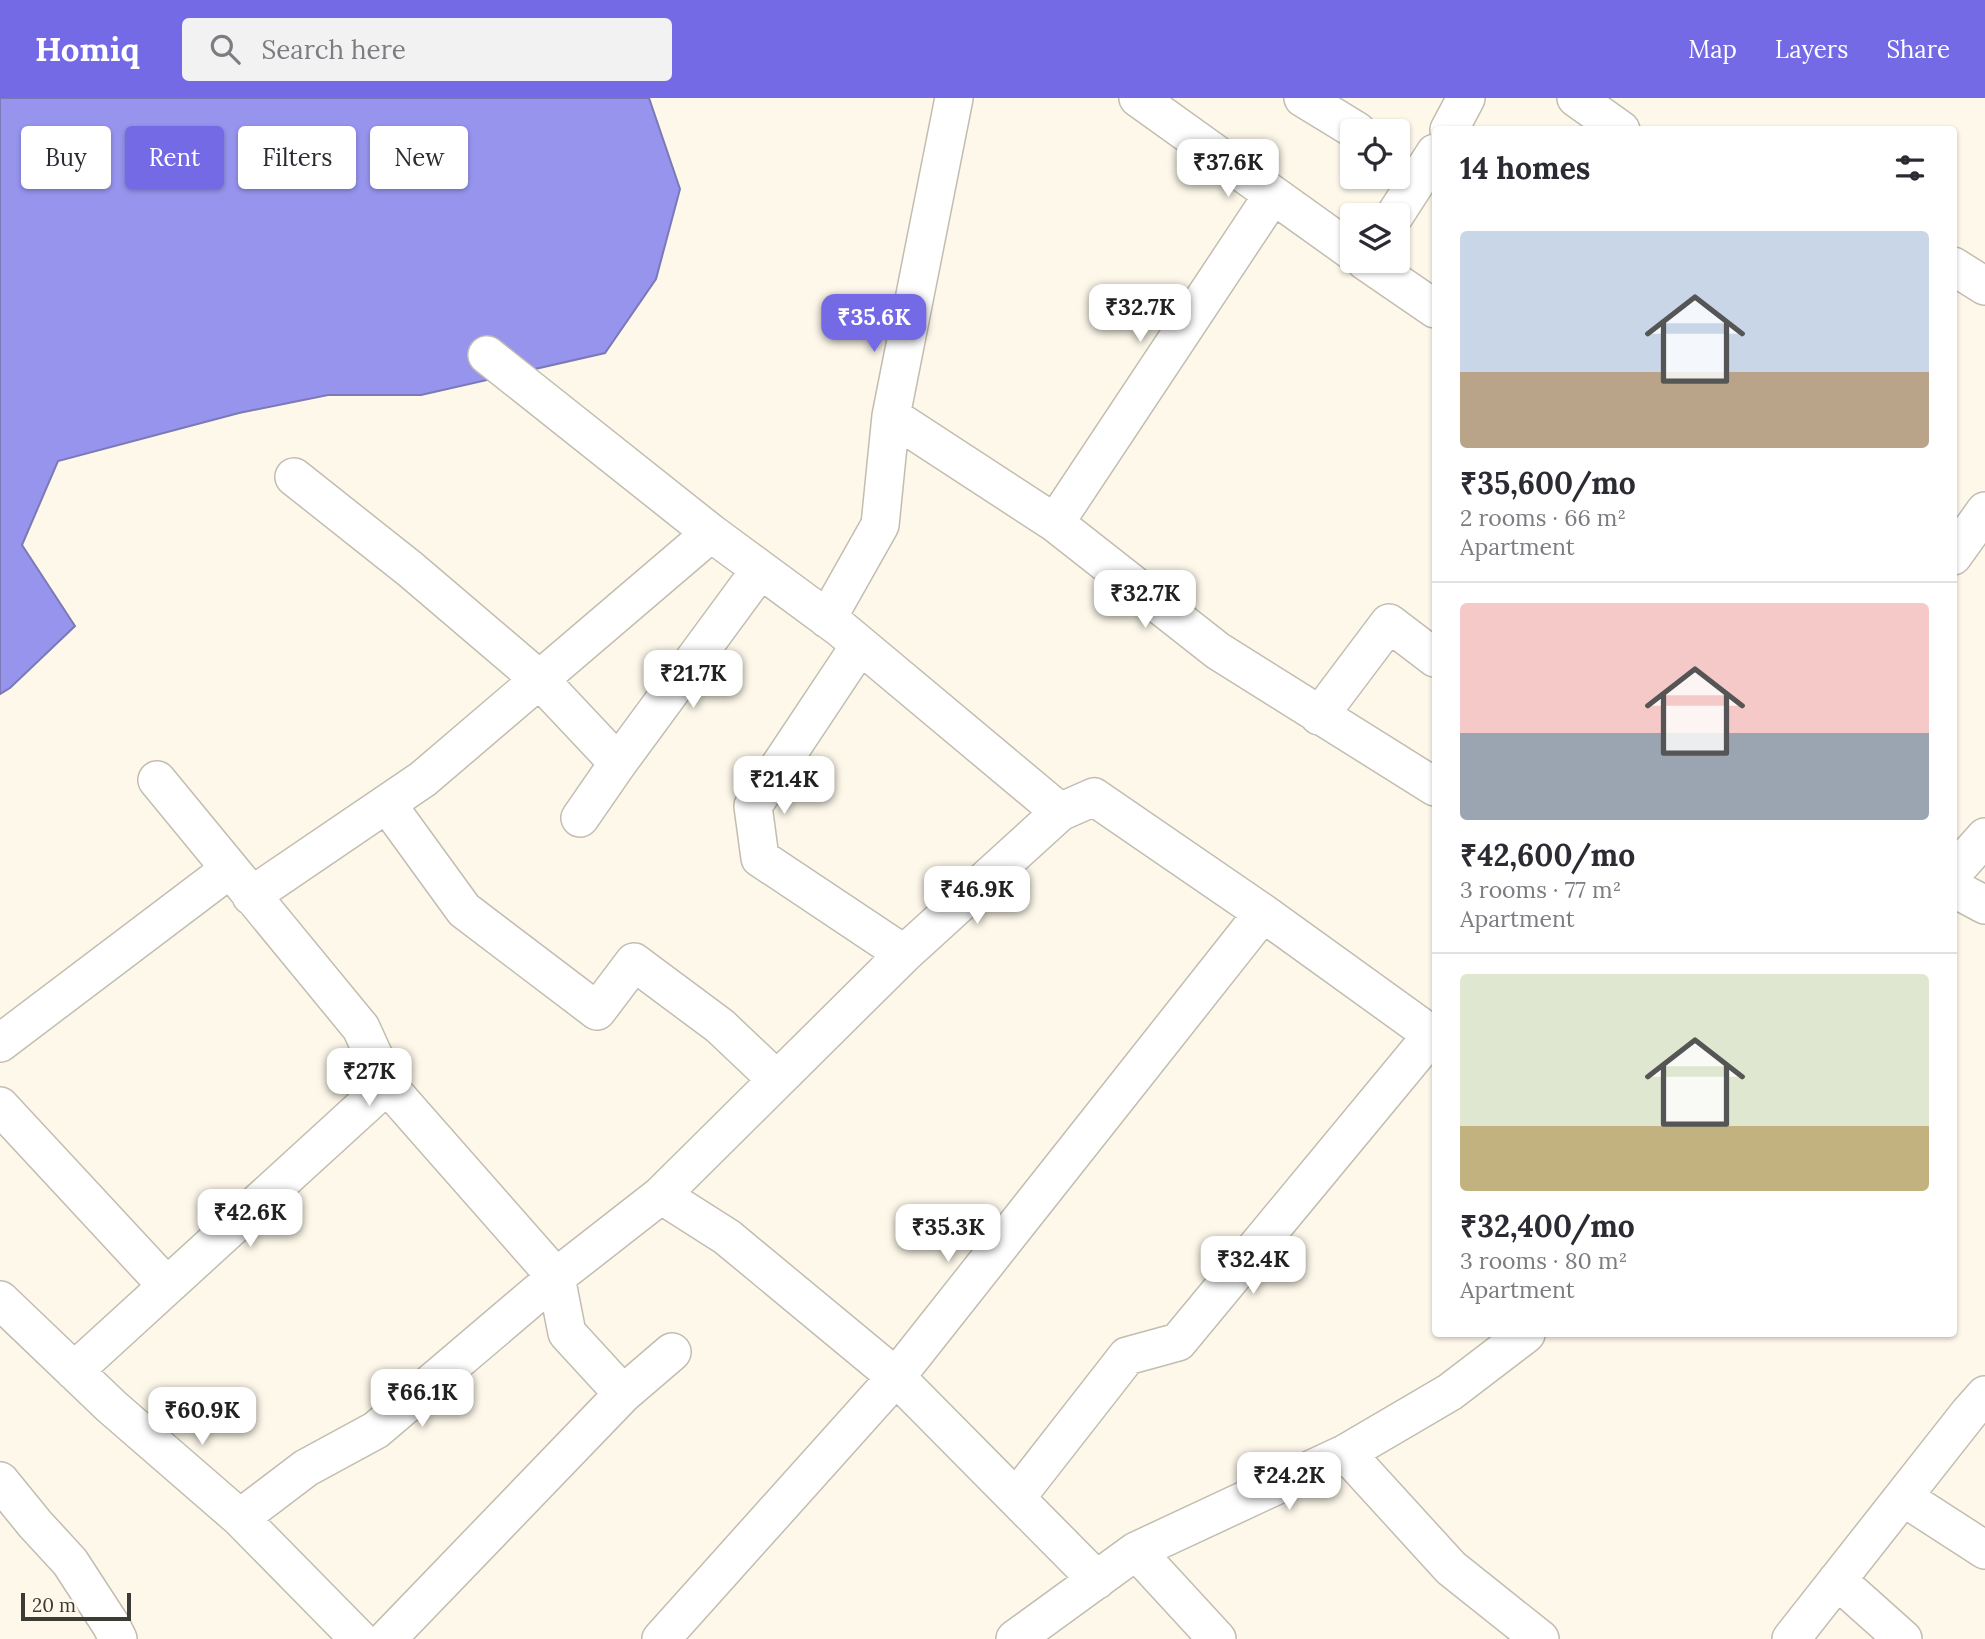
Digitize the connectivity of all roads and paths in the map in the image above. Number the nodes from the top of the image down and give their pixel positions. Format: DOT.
graph roads {
  1 [pos="954,98"];
  2 [pos="1138,98"];
  3 [pos="1303,98"];
  4 [pos="1466,98"];
  5 [pos="1576,98"];
  6 [pos="1340,121"];
  7 [pos="1450,126"];
  8 [pos="1615,126"];
  9 [pos="1423,166"];
  10 [pos="1272,196"];
  11 [pos="1402,203"];
  12 [pos="1340,243"];
  13 [pos="1957,268"];
  14 [pos="1382,273"];
  15 [pos="1985,286"];
  16 [pos="1432,307"];
  17 [pos="487,355"];
  18 [pos="891,416"];
  19 [pos="294,477"];
  20 [pos="1985,511"];
  21 [pos="1055,523"];
  22 [pos="711,534"];
  23 [pos="1957,550"];
  24 [pos="761,570"];
  25 [pos="827,619"];
  26 [pos="860,645"];
  27 [pos="1432,656"];
  28 [pos="539,679"];
  29 [pos="1319,716"];
  30 [pos="618,763"];
  31 [pos="157,780"];
  32 [pos="1432,786"];
  33 [pos="387,804"];
  34 [pos="1060,812"];
  35 [pos="580,818"];
  36 [pos="1985,838"];
  37 [pos="1957,869"];
  38 [pos="240,882"];
  39 [pos="1957,890"];
  40 [pos="1985,905"];
  41 [pos="1263,914"];
  42 [pos="904,954"];
  43 [pos="1432,1035"];
  44 [pos="1432,1038"];
  45 [pos="0,1043"];
  46 [pos="777,1080"];
  47 [pos="387,1085"];
  48 [pos="0,1106"];
  49 [pos="661,1195"];
  50 [pos="556,1276"];
  51 [pos="167,1286"];
  52 [pos="0,1300"];
  53 [pos="1522,1337"];
  54 [pos="672,1352"];
  55 [pos="74,1371"];
  56 [pos="896,1377"];
  57 [pos="623,1394"];
  58 [pos="1980,1409"];
  59 [pos="1346,1453"];
  60 [pos="0,1481"];
  61 [pos="1903,1497"];
  62 [pos="1016,1498"];
  63 [pos="240,1518"];
  64 [pos="1985,1550"];
  65 [pos="1136,1551"];
  66 [pos="1097,1580"];
  67 [pos="1838,1580"];
  68 [pos="118,1639"];
  69 [pos="359,1639"];
  70 [pos="387,1639"];
  71 [pos="661,1639"];
  72 [pos="1015,1639"];
  73 [pos="1217,1639"];
  74 [pos="1539,1639"];
  75 [pos="1791,1639"];
  76 [pos="1903,1639"];
  1 -- 18 [label="street"];
  2 -- 10 [label="street"];
  3 -- 6 [label="street"];
  4 -- 7 [label="street"];
  5 -- 8 [label="street"];
  9 -- 11 [label="street"];
  10 -- 12 [label="street"];
  10 -- 21 [label="street"];
  13 -- 15 [label="street"];
  14 -- 16 [label="street"];
  17 -- 22 [label="street"];
  18 -- 21 [label="street"];
  18 -- 25 [label="street"];
  19 -- 28 [label="street"];
  20 -- 23 [label="street"];
  21 -- 29 [label="street"];
  22 -- 24 [label="street"];
  22 -- 28 [label="street"];
  24 -- 25 [label="street"];
  24 -- 30 [label="street"];
  25 -- 26 [label="street"];
  26 -- 34 [label="street"];
  26 -- 42 [label="street"];
  27 -- 29 [label="street"];
  28 -- 30 [label="street"];
  28 -- 33 [label="street"];
  29 -- 32 [label="street"];
  30 -- 35 [label="street"];
  31 -- 38 [label="street"];
  33 -- 38 [label="street"];
  33 -- 46 [label="street"];
  34 -- 41 [label="street"];
  34 -- 42 [label="street"];
  36 -- 37 [label="street"];
  38 -- 45 [label="street"];
  38 -- 47 [label="street"];
  39 -- 40 [label="street"];
  41 -- 43 [label="street"];
  41 -- 56 [label="street"];
  42 -- 46 [label="street"];
  44 -- 62 [label="street"];
  46 -- 49 [label="street"];
  47 -- 50 [label="street"];
  47 -- 51 [label="street"];
  48 -- 51 [label="street"];
  49 -- 50 [label="street"];
  49 -- 56 [label="street"];
  50 -- 57 [label="street"];
  50 -- 63 [label="street"];
  51 -- 55 [label="street"];
  52 -- 55 [label="street"];
  53 -- 59 [label="street"];
  54 -- 57 [label="street"];
  55 -- 63 [label="street"];
  56 -- 62 [label="street"];
  56 -- 71 [label="street"];
  57 -- 70 [label="street"];
  58 -- 61 [label="street"];
  59 -- 65 [label="street"];
  59 -- 74 [label="street"];
  60 -- 68 [label="street"];
  61 -- 64 [label="street"];
  61 -- 67 [label="street"];
  62 -- 66 [label="street"];
  63 -- 69 [label="street"];
  65 -- 66 [label="street"];
  65 -- 73 [label="street"];
  66 -- 72 [label="street"];
  67 -- 75 [label="street"];
  67 -- 76 [label="street"];
}
